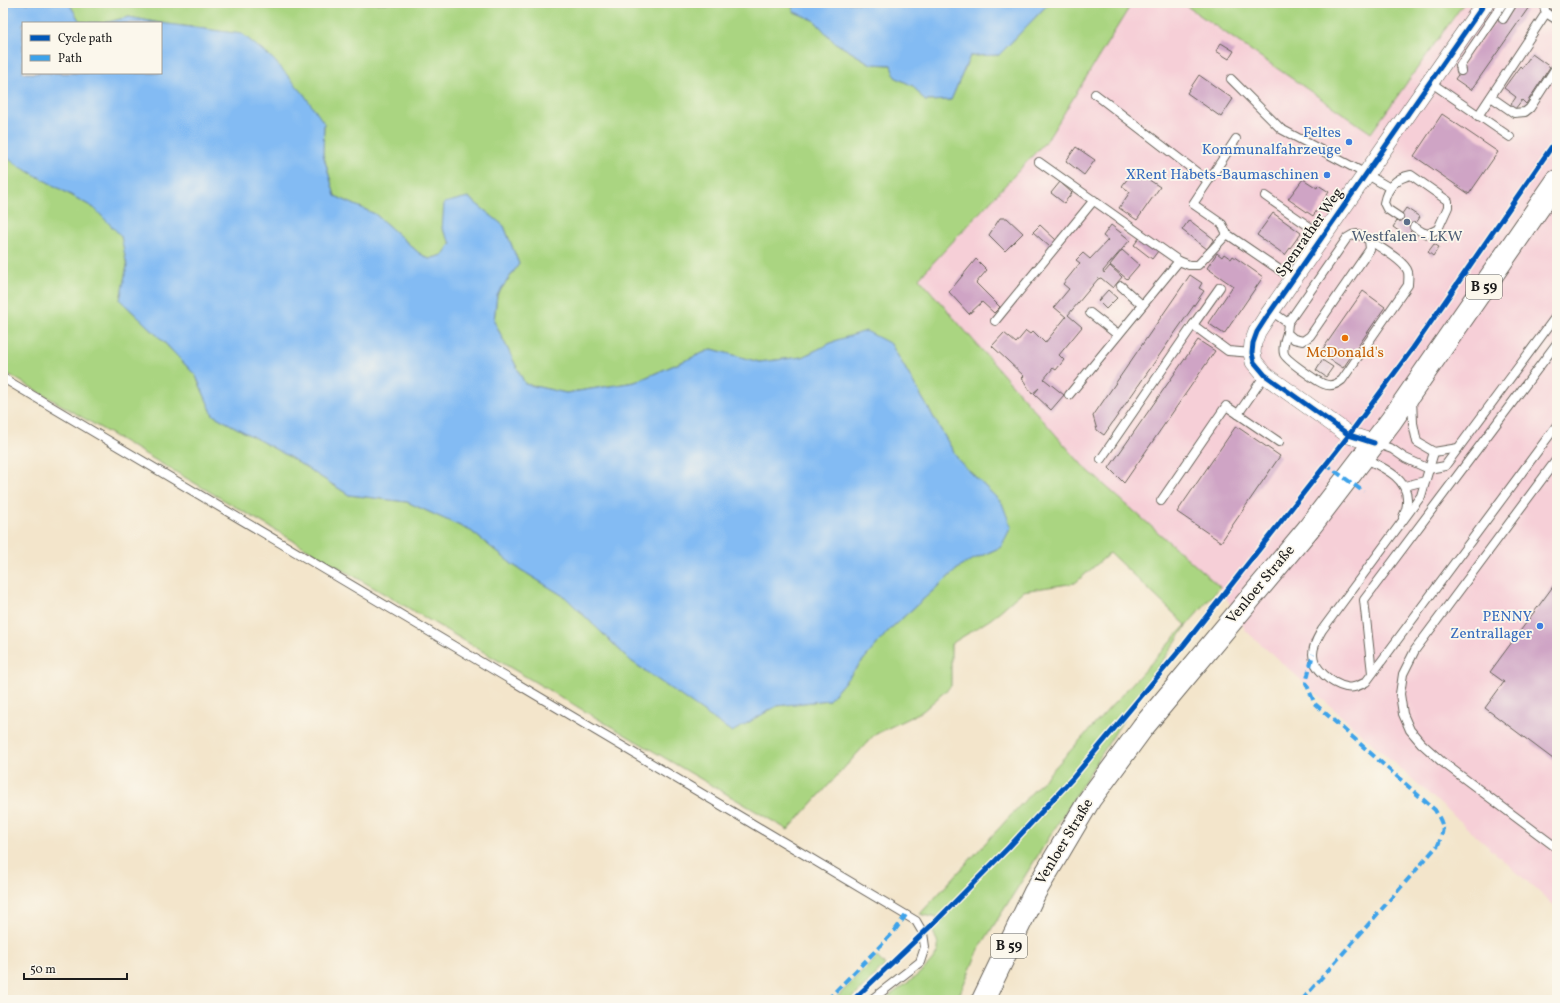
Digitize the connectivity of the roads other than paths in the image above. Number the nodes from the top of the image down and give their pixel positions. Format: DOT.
graph roads {
  1 [pos="1485,3"];
  2 [pos="1503,3"];
  3 [pos="1514,3"];
  4 [pos="1543,3"];
  5 [pos="1546,13"];
  6 [pos="1503,19"];
  7 [pos="1557,20"];
  8 [pos="1557,66"];
  9 [pos="1461,71"];
  10 [pos="1231,79"];
  11 [pos="1430,82"];
  12 [pos="1095,94"];
  13 [pos="1491,97"];
  14 [pos="1478,116"];
  15 [pos="1510,137"];
  16 [pos="1236,139"];
  17 [pos="1039,162"];
  18 [pos="1366,174"];
  19 [pos="1208,181"];
  20 [pos="1557,181"];
  21 [pos="1390,188"];
  22 [pos="1265,196"];
  23 [pos="1094,200"];
  24 [pos="1399,217"];
  25 [pos="1414,227"];
  26 [pos="1227,234"];
  27 [pos="1323,236"];
  28 [pos="1369,240"];
  29 [pos="1179,261"];
  30 [pos="1293,279"];
  31 [pos="1121,286"];
  32 [pos="1220,287"];
  33 [pos="1142,305"];
  34 [pos="1271,311"];
  35 [pos="1090,313"];
  36 [pos="1557,315"];
  37 [pos="994,321"];
  38 [pos="1288,323"];
  39 [pos="1193,325"];
  40 [pos="1287,333"];
  41 [pos="1118,335"];
  42 [pos="1557,342"];
  43 [pos="1252,353"];
  44 [pos="1265,375"];
  45 [pos="3,378"];
  46 [pos="1411,393"];
  47 [pos="1068,395"];
  48 [pos="1238,414"];
  49 [pos="1557,425"];
  50 [pos="1279,442"];
  51 [pos="1458,448"];
  52 [pos="1369,450"];
  53 [pos="1434,452"];
  54 [pos="1102,459"];
  55 [pos="1557,459"];
  56 [pos="1429,469"];
  57 [pos="1425,481"];
  58 [pos="1405,486"];
  59 [pos="1161,501"];
  60 [pos="1402,522"];
  61 [pos="1372,673"];
  62 [pos="1557,848"];
  63 [pos="871,1000"];
  64 [pos="983,1000"];
  1 -- 11 [label="street, Spenrather Weg"];
  2 -- 9 [label="lane"];
  3 -- 6 [label="lane"];
  4 -- 5 [label="lane"];
  5 -- 7 [label="lane"];
  5 -- 13 [label="lane"];
  8 -- 13 [label="lane"];
  10 -- 18 [label="lane"];
  11 -- 14 [label="lane"];
  11 -- 18 [label="street, Spenrather Weg"];
  12 -- 19 [label="lane"];
  13 -- 14 [label="lane"];
  14 -- 15 [label="lane"];
  16 -- 19 [label="lane"];
  17 -- 23 [label="lane"];
  18 -- 21 [label="lane"];
  18 -- 27 [label="street, Spenrather Weg"];
  19 -- 26 [label="lane"];
  20 -- 46 [label="main road, Venloer Straße / B 59"];
  21 -- 24 [label="lane"];
  21 -- 25 [label="lane"];
  22 -- 27 [label="lane"];
  23 -- 29 [label="lane"];
  23 -- 37 [label="lane"];
  26 -- 29 [label="lane"];
  26 -- 30 [label="lane"];
  27 -- 30 [label="street, Spenrather Weg"];
  28 -- 38 [label="lane"];
  28 -- 40 [label="lane"];
  28 -- 40 [label="lane"];
  29 -- 33 [label="lane"];
  30 -- 34 [label="street, Spenrather Weg"];
  31 -- 33 [label="lane"];
  32 -- 39 [label="lane"];
  33 -- 41 [label="lane"];
  34 -- 38 [label="lane"];
  34 -- 43 [label="street, Spenrather Weg"];
  35 -- 41 [label="lane"];
  36 -- 51 [label="lane"];
  38 -- 40 [label="lane"];
  39 -- 43 [label="lane"];
  39 -- 54 [label="lane"];
  41 -- 47 [label="lane"];
  42 -- 61 [label="lane"];
  43 -- 44 [label="street"];
  44 -- 48 [label="lane"];
  44 -- 52 [label="street"];
  45 -- 63 [label="lane"];
  46 -- 52 [label="main road, Venloer Straße / B 59"];
  46 -- 53 [label="lane"];
  48 -- 50 [label="lane"];
  48 -- 59 [label="lane"];
  49 -- 61 [label="lane"];
  51 -- 53 [label="lane"];
  51 -- 56 [label="lane"];
  52 -- 56 [label="lane"];
  52 -- 58 [label="lane"];
  52 -- 64 [label="main road, Venloer Straße / B 59"];
  53 -- 56 [label="lane"];
  55 -- 62 [label="lane"];
  56 -- 57 [label="lane"];
  57 -- 58 [label="lane"];
  57 -- 60 [label="lane"];
  58 -- 60 [label="lane"];
  60 -- 61 [label="lane"];
}
